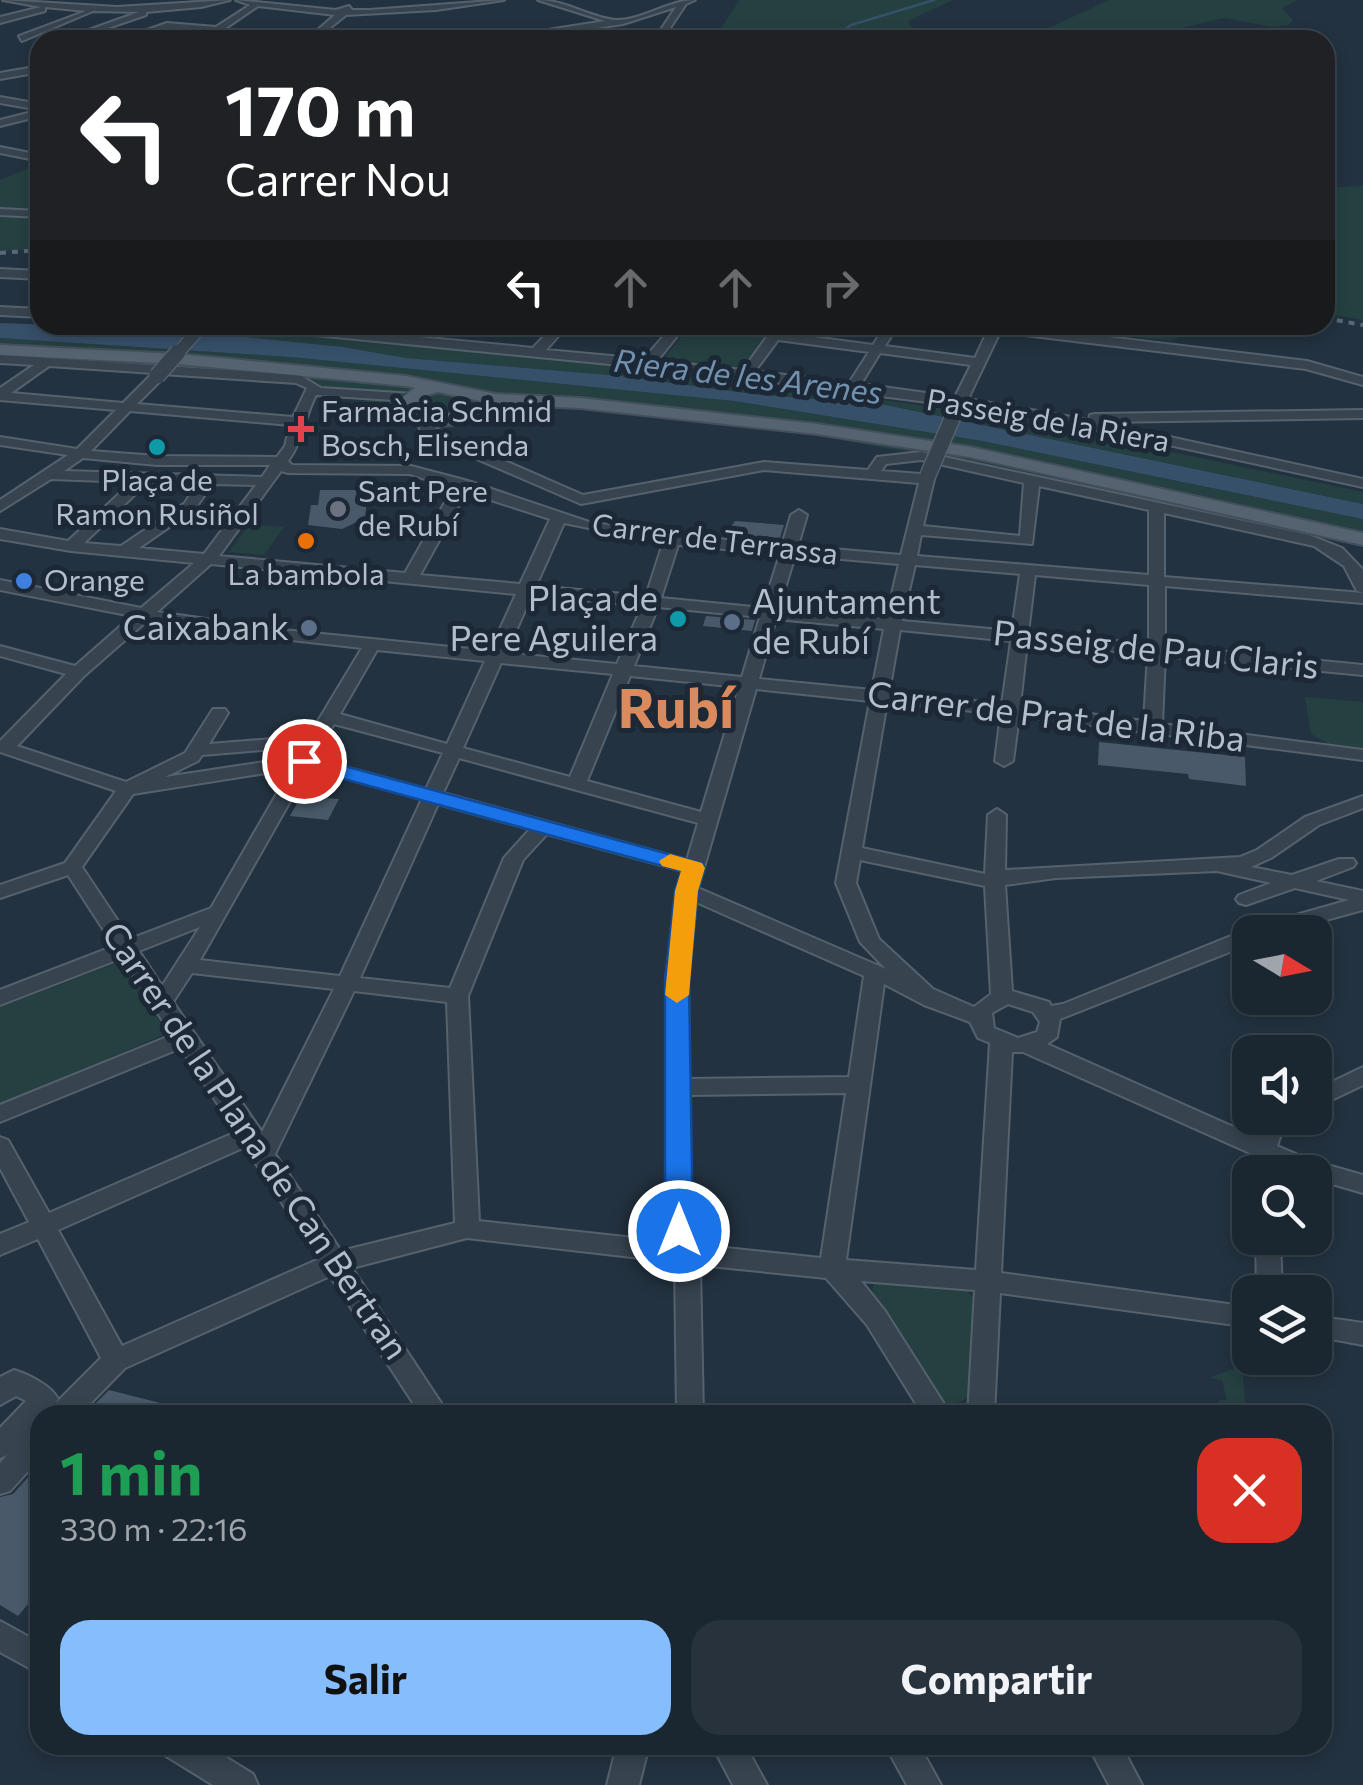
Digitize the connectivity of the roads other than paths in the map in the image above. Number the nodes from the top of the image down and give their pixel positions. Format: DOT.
graph roads {
  1 [pos="7,0"];
  2 [pos="80,0"];
  3 [pos="240,0"];
  4 [pos="358,0"];
  5 [pos="500,0"];
  6 [pos="542,0"];
  7 [pos="223,1"];
  8 [pos="683,1"];
  9 [pos="477,3"];
  10 [pos="256,4"];
  11 [pos="453,4"];
  12 [pos="164,6"];
  13 [pos="50,7"];
  14 [pos="63,7"];
  15 [pos="100,8"];
  16 [pos="654,11"];
  17 [pos="346,12"];
  18 [pos="673,18"];
  19 [pos="74,19"];
  20 [pos="0,20"];
  21 [pos="615,22"];
  22 [pos="113,24"];
  23 [pos="162,28"];
  24 [pos="44,30"];
  25 [pos="95,30"];
  26 [pos="158,30"];
  27 [pos="217,30"];
  28 [pos="323,30"];
  29 [pos="466,30"];
  30 [pos="490,30"];
  31 [pos="566,30"];
  32 [pos="665,30"];
  33 [pos="11,35"];
  34 [pos="30,35"];
  35 [pos="22,38"];
  36 [pos="30,45"];
  37 [pos="30,70"];
  38 [pos="0,76"];
  39 [pos="0,100"];
  40 [pos="30,108"];
  41 [pos="0,113"];
  42 [pos="30,115"];
  43 [pos="25,118"];
  44 [pos="30,119"];
  45 [pos="0,123"];
  46 [pos="0,150"];
  47 [pos="19,154"];
  48 [pos="30,156"];
  49 [pos="0,162"];
  50 [pos="0,212"];
  51 [pos="30,214"];
  52 [pos="7,273"];
  53 [pos="0,283"];
  54 [pos="0,311"];
  55 [pos="30,312"];
  56 [pos="195,335"];
  57 [pos="361,335"];
  58 [pos="553,335"];
  59 [pos="672,335"];
  60 [pos="775,335"];
  61 [pos="799,335"];
  62 [pos="886,335"];
  63 [pos="992,335"];
  64 [pos="1062,335"];
  65 [pos="876,350"];
  66 [pos="536,353"];
  67 [pos="0,354"];
  68 [pos="46,362"];
  69 [pos="979,362"];
  70 [pos="647,364"];
  71 [pos="746,375"];
  72 [pos="1363,381"];
  73 [pos="311,382"];
  74 [pos="372,387"];
  75 [pos="450,388"];
  76 [pos="852,388"];
  77 [pos="0,395"];
  78 [pos="478,396"];
  79 [pos="551,401"];
  80 [pos="406,402"];
  81 [pos="959,404"];
  82 [pos="126,408"];
  83 [pos="471,414"];
  84 [pos="1363,414"];
  85 [pos="424,420"];
  86 [pos="448,420"];
  87 [pos="299,422"];
  88 [pos="1106,424"];
  89 [pos="453,441"];
  90 [pos="0,442"];
  91 [pos="80,454"];
  92 [pos="172,460"];
  93 [pos="279,461"];
  94 [pos="872,474"];
  95 [pos="47,476"];
  96 [pos="927,477"];
  97 [pos="146,480"];
  98 [pos="208,480"];
  99 [pos="1032,480"];
  100 [pos="267,481"];
  101 [pos="1363,483"];
  102 [pos="462,484"];
  103 [pos="554,492"];
  104 [pos="529,506"];
  105 [pos="0,507"];
  106 [pos="1156,507"];
  107 [pos="798,515"];
  108 [pos="559,516"];
  109 [pos="915,530"];
  110 [pos="0,534"];
  111 [pos="1363,538"];
  112 [pos="672,540"];
  113 [pos="71,546"];
  114 [pos="124,551"];
  115 [pos="790,551"];
  116 [pos="210,557"];
  117 [pos="907,562"];
  118 [pos="1028,572"];
  119 [pos="411,577"];
  120 [pos="1158,582"];
  121 [pos="0,586"];
  122 [pos="526,588"];
  123 [pos="1363,588"];
  124 [pos="1363,598"];
  125 [pos="652,602"];
  126 [pos="770,611"];
  127 [pos="142,613"];
  128 [pos="892,624"];
  129 [pos="1021,636"];
  130 [pos="373,643"];
  131 [pos="1157,650"];
  132 [pos="0,651"];
  133 [pos="495,655"];
  134 [pos="622,669"];
  135 [pos="1363,670"];
  136 [pos="78,672"];
  137 [pos="750,682"];
  138 [pos="880,696"];
  139 [pos="1012,710"];
  140 [pos="219,713"];
  141 [pos="328,718"];
  142 [pos="1153,727"];
  143 [pos="2,747"];
  144 [pos="198,750"];
  145 [pos="451,752"];
  146 [pos="1363,755"];
  147 [pos="304,761"];
  148 [pos="1004,761"];
  149 [pos="576,785"];
  150 [pos="127,789"];
  151 [pos="434,795"];
  152 [pos="1363,802"];
  153 [pos="997,815"];
  154 [pos="708,820"];
  155 [pos="544,826"];
  156 [pos="851,852"];
  157 [pos="1346,863"];
  158 [pos="1222,866"];
  159 [pos="72,868"];
  160 [pos="690,879"];
  161 [pos="996,882"];
  162 [pos="1291,884"];
  163 [pos="0,892"];
  164 [pos="1246,899"];
  165 [pos="1363,900"];
  166 [pos="219,912"];
  167 [pos="1315,915"];
  168 [pos="1232,943"];
  169 [pos="128,948"];
  170 [pos="185,965"];
  171 [pos="874,974"];
  172 [pos="347,984"];
  173 [pos="457,996"];
  174 [pos="0,998"];
  175 [pos="1002,998"];
  176 [pos="932,1000"];
  177 [pos="163,1001"];
  178 [pos="979,1017"];
  179 [pos="1041,1032"];
  180 [pos="185,1038"];
  181 [pos="1001,1042"];
  182 [pos="1363,1075"];
  183 [pos="859,1085"];
  184 [pos="678,1087"];
  185 [pos="1332,1091"];
  186 [pos="0,1114"];
  187 [pos="1270,1135"];
  188 [pos="258,1143"];
  189 [pos="0,1146"];
  190 [pos="1263,1148"];
  191 [pos="1263,1155"];
  192 [pos="1363,1184"];
  193 [pos="44,1225"];
  194 [pos="467,1229"];
  195 [pos="0,1245"];
  196 [pos="687,1252"];
  197 [pos="336,1262"];
  198 [pos="832,1269"];
  199 [pos="987,1282"];
  200 [pos="1232,1315"];
  201 [pos="1332,1329"];
  202 [pos="1363,1334"];
  203 [pos="116,1360"];
  204 [pos="0,1394"];
  205 [pos="39,1405"];
  206 [pos="72,1405"];
  207 [pos="429,1405"];
  208 [pos="690,1405"];
  209 [pos="931,1405"];
  210 [pos="981,1405"];
  211 [pos="30,1415"];
  212 [pos="0,1446"];
  213 [pos="30,1450"];
  214 [pos="0,1482"];
  215 [pos="0,1634"];
  216 [pos="30,1654"];
  217 [pos="192,1755"];
  218 [pos="734,1755"];
  219 [pos="907,1755"];
  220 [pos="1110,1755"];
  221 [pos="242,1785"];
  222 [pos="751,1785"];
  223 [pos="925,1785"];
  224 [pos="1126,1785"];
  1 -- 13 [label="street"];
  2 -- 14 [label="street"];
  3 -- 10 [label="street"];
  4 -- 17 [label="street"];
  5 -- 9 [label="street"];
  6 -- 21 [label="street"];
  7 -- 12 [label="street"];
  7 -- 23 [label="street"];
  8 -- 16 [label="street"];
  8 -- 18 [label="street"];
  9 -- 11 [label="street"];
  9 -- 30 [label="street"];
  10 -- 17 [label="street"];
  10 -- 27 [label="street"];
  11 -- 17 [label="street"];
  11 -- 29 [label="street"];
  12 -- 15 [label="street"];
  12 -- 22 [label="street"];
  13 -- 14 [label="street"];
  13 -- 20 [label="street"];
  14 -- 15 [label="street"];
  15 -- 19 [label="street"];
  16 -- 18 [label="street"];
  16 -- 21 [label="street"];
  17 -- 28 [label="street"];
  18 -- 32 [label="street"];
  19 -- 22 [label="street"];
  19 -- 24 [label="street"];
  21 -- 31 [label="street"];
  22 -- 23 [label="street"];
  22 -- 25 [label="street"];
  23 -- 26 [label="street"];
  23 -- 27 [label="street"];
  33 -- 35 [label="street"];
  34 -- 35 [label="street"];
  35 -- 36 [label="street"];
  37 -- 38 [label="street"];
  39 -- 40 [label="street"];
  41 -- 43 [label="street"];
  42 -- 43 [label="street"];
  43 -- 44 [label="street"];
  43 -- 45 [label="street"];
  46 -- 47 [label="street"];
  47 -- 48 [label="street"];
  47 -- 49 [label="street"];
  50 -- 51 [label="street"];
  52 -- 53 [label="street"];
  54 -- 55 [label="street"];
  56 -- 82 [label="street, bridge"];
  57 -- 66 [label="street, Passeig de la Riera"];
  58 -- 66 [label="street"];
  59 -- 70 [label="street"];
  60 -- 71 [label="street"];
  61 -- 65 [label="street"];
  62 -- 65 [label="street"];
  63 -- 69 [label="street"];
  64 -- 72 [label="street"];
  65 -- 69 [label="street"];
  65 -- 76 [label="street"];
  66 -- 70 [label="street, Passeig de la Riera"];
  67 -- 68 [label="main road"];
  67 -- 73 [label="main road"];
  68 -- 73 [label="street"];
  68 -- 77 [label="street"];
  69 -- 81 [label="street"];
  70 -- 71 [label="street, Passeig de la Riera"];
  71 -- 76 [label="street, Passeig de la Riera"];
  73 -- 74 [label="main road"];
  73 -- 87 [label="street"];
  74 -- 75 [label="main road"];
  74 -- 80 [label="main road"];
  75 -- 78 [label="main road"];
  75 -- 80 [label="main road"];
  76 -- 81 [label="street, Passeig de la Riera"];
  77 -- 82 [label="street"];
  78 -- 79 [label="main road"];
  78 -- 83 [label="main road"];
  79 -- 83 [label="main road"];
  79 -- 111 [label="main road"];
  80 -- 85 [label="main road"];
  81 -- 88 [label="street, Passeig de la Riera"];
  81 -- 96 [label="street, bridge"];
  82 -- 87 [label="street"];
  82 -- 91 [label="street"];
  83 -- 86 [label="main road"];
  84 -- 88 [label="street"];
  85 -- 86 [label="main road"];
  85 -- 89 [label="street"];
  86 -- 89 [label="street"];
  87 -- 93 [label="street"];
  88 -- 101 [label="street, Passeig de la Riera"];
  89 -- 103 [label="street"];
  90 -- 91 [label="street, Carrer de Terrassa"];
  91 -- 92 [label="street, Carrer de Terrassa"];
  91 -- 95 [label="street"];
  92 -- 93 [label="street, Carrer de Terrassa"];
  92 -- 97 [label="street"];
  93 -- 100 [label="street"];
  93 -- 102 [label="street, Carrer de Terrassa"];
  94 -- 96 [label="street"];
  94 -- 99 [label="street, Passeig de la Riera"];
  94 -- 103 [label="street"];
  95 -- 97 [label="street"];
  95 -- 105 [label="street"];
  96 -- 109 [label="street"];
  97 -- 98 [label="street"];
  97 -- 113 [label="street"];
  98 -- 100 [label="street"];
  98 -- 114 [label="street"];
  99 -- 106 [label="street, Passeig de la Riera"];
  99 -- 109 [label="street"];
  100 -- 116 [label="street"];
  102 -- 104 [label="street, Carrer de Terrassa"];
  102 -- 119 [label="street"];
  103 -- 104 [label="street"];
  104 -- 108 [label="street, Carrer de Terrassa"];
  106 -- 120 [label="street"];
  106 -- 123 [label="street, Passeig de la Riera"];
  107 -- 115 [label="street"];
  108 -- 112 [label="street, Carrer de Terrassa"];
  108 -- 122 [label="street"];
  109 -- 117 [label="street"];
  110 -- 113 [label="street, Passeig de Pau Claris"];
  112 -- 115 [label="street, Carrer de Terrassa"];
  112 -- 125 [label="street"];
  113 -- 114 [label="street, Passeig de Pau Claris"];
  114 -- 116 [label="street, Passeig de Pau Claris"];
  115 -- 117 [label="street, Carrer de Terrassa"];
  115 -- 126 [label="street"];
  116 -- 119 [label="street, Passeig de Pau Claris"];
  116 -- 127 [label="street"];
  117 -- 118 [label="street, Carrer de Terrassa"];
  117 -- 128 [label="street"];
  118 -- 120 [label="street, Carrer de Terrassa"];
  118 -- 129 [label="street"];
  119 -- 122 [label="street, Passeig de Pau Claris"];
  120 -- 124 [label="street, Carrer de Terrassa"];
  120 -- 131 [label="street"];
  121 -- 127 [label="street, Carrer de Prat de la Riba"];
  122 -- 125 [label="street, Passeig de Pau Claris"];
  122 -- 133 [label="street"];
  125 -- 126 [label="street, Passeig de Pau Claris"];
  125 -- 134 [label="street"];
  126 -- 128 [label="street, Passeig de Pau Claris"];
  126 -- 137 [label="street"];
  127 -- 130 [label="street, Carrer de Prat de la Riba"];
  127 -- 136 [label="street"];
  128 -- 129 [label="street, Passeig de Pau Claris"];
  128 -- 138 [label="street"];
  129 -- 131 [label="street, Passeig de Pau Claris"];
  129 -- 139 [label="street"];
  130 -- 133 [label="street, Carrer de Prat de la Riba"];
  130 -- 141 [label="street"];
  131 -- 135 [label="street, Passeig de Pau Claris"];
  131 -- 142 [label="street"];
  132 -- 136 [label="street"];
  133 -- 134 [label="street, Carrer de Prat de la Riba"];
  133 -- 145 [label="street"];
  134 -- 137 [label="street, Carrer de Prat de la Riba"];
  134 -- 149 [label="street"];
  136 -- 143 [label="street"];
  137 -- 138 [label="street, Carrer de Prat de la Riba"];
  137 -- 154 [label="street"];
  138 -- 139 [label="street, Carrer de Prat de la Riba"];
  138 -- 156 [label="street"];
  139 -- 142 [label="street, Carrer de Prat de la Riba"];
  139 -- 148 [label="street"];
  140 -- 144 [label="street"];
  141 -- 144 [label="street"];
  141 -- 145 [label="street"];
  142 -- 146 [label="street, Carrer de Prat de la Riba"];
  143 -- 150 [label="street"];
  144 -- 150 [label="street"];
  145 -- 149 [label="street"];
  145 -- 151 [label="street"];
  147 -- 150 [label="street"];
  147 -- 151 [label="street"];
  147 -- 166 [label="street"];
  149 -- 154 [label="street"];
  150 -- 159 [label="street"];
  151 -- 155 [label="street"];
  151 -- 172 [label="street"];
  152 -- 158 [label="street"];
  153 -- 161 [label="street"];
  154 -- 160 [label="street"];
  155 -- 160 [label="street"];
  155 -- 173 [label="street"];
  156 -- 161 [label="street"];
  156 -- 176 [label="street"];
  157 -- 162 [label="street"];
  158 -- 161 [label="street"];
  158 -- 162 [label="street"];
  159 -- 163 [label="street"];
  159 -- 169 [label="street, Carrer de la Plana de Can Bertran"];
  160 -- 171 [label="street"];
  160 -- 184 [label="street"];
  161 -- 175 [label="street"];
  162 -- 164 [label="street"];
  162 -- 165 [label="street"];
  165 -- 167 [label="street"];
  166 -- 169 [label="street"];
  166 -- 170 [label="street"];
  168 -- 179 [label="street"];
  169 -- 174 [label="street"];
  169 -- 177 [label="street, Carrer de la Plana de Can Bertran"];
  170 -- 172 [label="street"];
  170 -- 177 [label="street"];
  171 -- 176 [label="street"];
  171 -- 183 [label="street"];
  172 -- 173 [label="street"];
  172 -- 188 [label="street"];
  173 -- 194 [label="street"];
  175 -- 178 [label="street"];
  175 -- 179 [label="street"];
  176 -- 178 [label="street"];
  177 -- 180 [label="street, Carrer de la Plana de Can Bertran"];
  178 -- 181 [label="street"];
  179 -- 181 [label="street"];
  179 -- 190 [label="street"];
  180 -- 186 [label="street"];
  180 -- 188 [label="street, Carrer de la Plana de Can Bertran"];
  181 -- 199 [label="street"];
  182 -- 185 [label="street"];
  183 -- 184 [label="street"];
  183 -- 198 [label="street"];
  184 -- 196 [label="street"];
  187 -- 190 [label="street"];
  188 -- 193 [label="street"];
  188 -- 197 [label="street, Carrer de la Plana de Can Bertran"];
  189 -- 193 [label="street"];
  190 -- 191 [label="street"];
  190 -- 192 [label="street"];
  193 -- 195 [label="street"];
  193 -- 203 [label="street"];
  194 -- 196 [label="street"];
  194 -- 197 [label="street"];
  196 -- 198 [label="street"];
  196 -- 208 [label="street"];
  197 -- 203 [label="street"];
  197 -- 207 [label="street, Carrer de la Plana de Can Bertran"];
  198 -- 199 [label="street"];
  198 -- 209 [label="street"];
  199 -- 200 [label="street"];
  199 -- 210 [label="street"];
  201 -- 202 [label="street"];
  203 -- 206 [label="street"];
  204 -- 205 [label="street"];
  211 -- 212 [label="street"];
  213 -- 214 [label="street"];
  215 -- 216 [label="street"];
  217 -- 221 [label="street"];
  218 -- 222 [label="street"];
  219 -- 223 [label="street"];
  220 -- 224 [label="street"];
}
